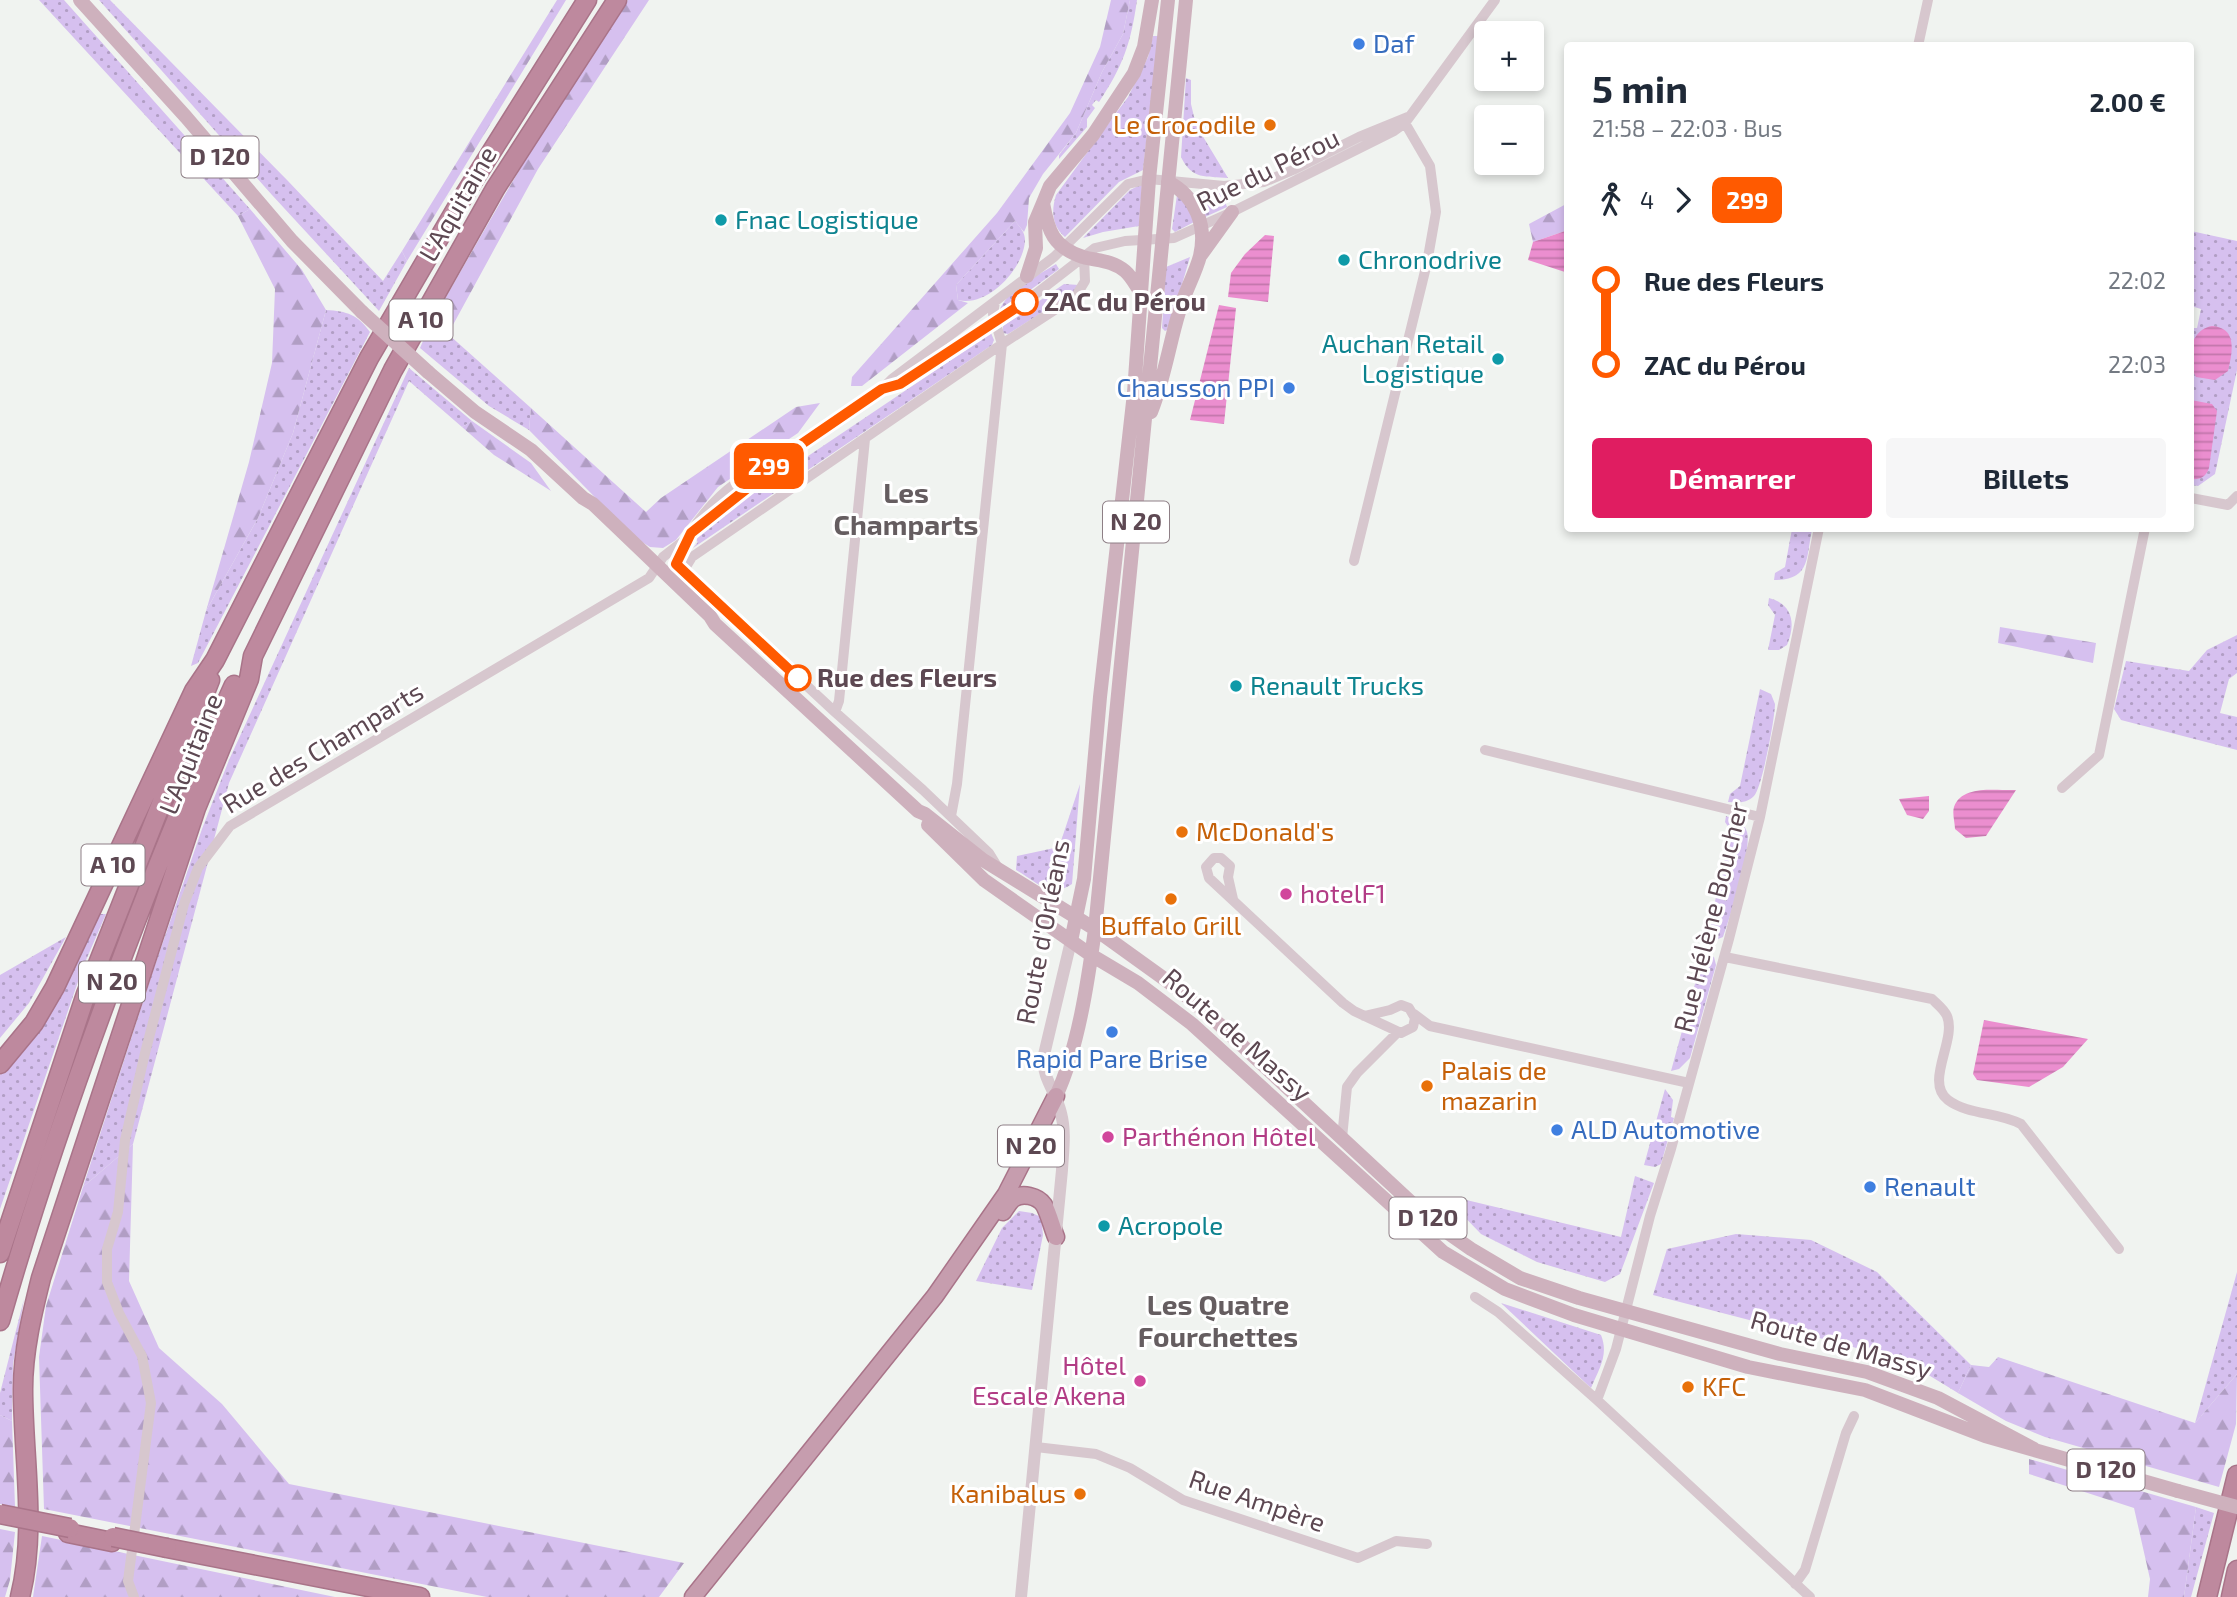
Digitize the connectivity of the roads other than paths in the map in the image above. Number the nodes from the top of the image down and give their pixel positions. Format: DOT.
graph roads {
  1 [pos="80,0"];
  2 [pos="587,0"];
  3 [pos="617,0"];
  4 [pos="1152,0"];
  5 [pos="1168,0"];
  6 [pos="1186,0"];
  7 [pos="1495,0"];
  8 [pos="1928,0"];
  9 [pos="1918,42"];
  10 [pos="1406,120"];
  11 [pos="1149,179"];
  12 [pos="1168,182"];
  13 [pos="1043,203"];
  14 [pos="1232,212"];
  15 [pos="1202,227"];
  16 [pos="1144,240"];
  17 [pos="1163,240"];
  18 [pos="1065,247"];
  19 [pos="1200,256"];
  20 [pos="1084,257"];
  21 [pos="1027,276"];
  22 [pos="1141,293"];
  23 [pos="995,302"];
  24 [pos="995,323"];
  25 [pos="1002,344"];
  26 [pos="882,389"];
  27 [pos="1146,427"];
  28 [pos="865,439"];
  29 [pos="2237,496"];
  30 [pos="583,498"];
  31 [pos="2194,499"];
  32 [pos="1818,532"];
  33 [pos="2144,532"];
  34 [pos="689,536"];
  35 [pos="1354,561"];
  36 [pos="658,566"];
  37 [pos="680,567"];
  38 [pos="677,585"];
  39 [pos="715,624"];
  40 [pos="253,656"];
  41 [pos="215,660"];
  42 [pos="835,712"];
  43 [pos="1485,750"];
  44 [pos="2062,788"];
  45 [pos="918,811"];
  46 [pos="951,816"];
  47 [pos="1760,817"];
  48 [pos="1000,870"];
  49 [pos="1228,877"];
  50 [pos="1212,880"];
  51 [pos="1233,899"];
  52 [pos="1076,918"];
  53 [pos="1095,929"];
  54 [pos="1071,942"];
  55 [pos="1091,955"];
  56 [pos="1725,957"];
  57 [pos="1390,1010"];
  58 [pos="1414,1014"];
  59 [pos="1364,1016"];
  60 [pos="1430,1026"];
  61 [pos="1394,1030"];
  62 [pos="1410,1030"];
  63 [pos="0,1064"];
  64 [pos="1689,1083"];
  65 [pos="1056,1097"];
  66 [pos="1342,1138"];
  67 [pos="989,1220"];
  68 [pos="1056,1237"];
  69 [pos="2119,1249"];
  70 [pos="0,1253"];
  71 [pos="1475,1297"];
  72 [pos="1626,1311"];
  73 [pos="0,1321"];
  74 [pos="1621,1330"];
  75 [pos="1597,1400"];
  76 [pos="1854,1416"];
  77 [pos="1036,1447"];
  78 [pos="2034,1449"];
  79 [pos="2237,1475"];
  80 [pos="2237,1507"];
  81 [pos="0,1514"];
  82 [pos="0,1520"];
  83 [pos="69,1530"];
  84 [pos="1427,1544"];
  85 [pos="166,1550"];
  86 [pos="2237,1570"];
  87 [pos="1795,1584"];
  88 [pos="20,1597"];
  89 [pos="134,1597"];
  90 [pos="395,1597"];
  91 [pos="421,1597"];
  92 [pos="693,1597"];
  93 [pos="1021,1597"];
  94 [pos="1810,1597"];
  95 [pos="2207,1597"];
  96 [pos="2231,1597"];
  1 -- 30 [label="main road, D 120, bridge"];
  2 -- 41 [label="highway, L'Aquitaine / A 10"];
  3 -- 40 [label="highway, L'Aquitaine / A 10"];
  4 -- 13 [label="main road"];
  5 -- 11 [label="main road, N 20"];
  6 -- 12 [label="main road, N 20"];
  7 -- 10 [label="street, Rue du Pérou"];
  8 -- 9 [label="street"];
  10 -- 12 [label="street, Rue du Pérou"];
  10 -- 14 [label="street, Rue du Pérou"];
  10 -- 35 [label="street"];
  11 -- 12 [label="street, Rue du Pérou"];
  11 -- 16 [label="main road, N 20"];
  11 -- 18 [label="street, Rue des Champarts"];
  12 -- 15 [label="main road"];
  12 -- 17 [label="main road, N 20"];
  13 -- 18 [label="main road"];
  13 -- 21 [label="main road"];
  14 -- 15 [label="street, Rue du Pérou"];
  14 -- 19 [label="main road"];
  15 -- 17 [label="street, Rue du Pérou"];
  15 -- 19 [label="main road"];
  16 -- 17 [label="street, Rue du Pérou"];
  16 -- 20 [label="street, Rue des Champarts"];
  16 -- 22 [label="main road, N 20"];
  17 -- 27 [label="main road, N 20"];
  18 -- 20 [label="main road"];
  18 -- 21 [label="street, Rue des Champarts"];
  19 -- 27 [label="main road"];
  20 -- 22 [label="main road"];
  20 -- 24 [label="street, Rue des Champarts"];
  20 -- 25 [label="street"];
  21 -- 23 [label="street, Rue des Champarts"];
  22 -- 52 [label="main road, Route d'Orléans / N 20"];
  23 -- 24 [label="street"];
  23 -- 26 [label="street, Rue des Champarts"];
  24 -- 25 [label="street"];
  24 -- 26 [label="street, Rue des Champarts"];
  25 -- 28 [label="street"];
  25 -- 46 [label="street"];
  26 -- 34 [label="street, Rue des Champarts"];
  27 -- 53 [label="main road, Route d'Orléans / N 20"];
  28 -- 37 [label="street"];
  28 -- 42 [label="street"];
  29 -- 31 [label="street"];
  30 -- 36 [label="main road"];
  30 -- 36 [label="main road, D 120"];
  32 -- 47 [label="street, Rue Hélène Boucher"];
  33 -- 44 [label="street"];
  34 -- 36 [label="street, Rue des Champarts"];
  34 -- 37 [label="street, Rue des Champarts"];
  36 -- 37 [label="street, Route de Massy"];
  36 -- 38 [label="main road"];
  36 -- 39 [label="main road, D 120"];
  36 -- 89 [label="street, Rue des Champarts"];
  37 -- 38 [label="street, Rue des Champarts"];
  37 -- 42 [label="street, Route de Massy"];
  38 -- 39 [label="main road"];
  39 -- 45 [label="main road, D 120"];
  40 -- 73 [label="highway, N 20"];
  40 -- 88 [label="highway, L'Aquitaine / A 10"];
  41 -- 63 [label="highway, L'Aquitaine / A 10"];
  41 -- 70 [label="highway, N 20"];
  42 -- 46 [label="street, Route de Massy"];
  43 -- 47 [label="street"];
  45 -- 48 [label="main road, Route de Massy / D 120"];
  45 -- 54 [label="main road, Route de Massy / D 120"];
  46 -- 48 [label="street, Route de Massy"];
  47 -- 56 [label="street, Rue Hélène Boucher"];
  48 -- 52 [label="main road, Route de Massy / D 120"];
  49 -- 50 [label="street"];
  49 -- 50 [label="street"];
  49 -- 51 [label="street"];
  50 -- 51 [label="street"];
  51 -- 59 [label="street"];
  52 -- 53 [label="main road, Route de Massy / D 120"];
  52 -- 54 [label="main road, Route d'Orléans / N 20"];
  53 -- 55 [label="main road, Route d'Orléans / N 20"];
  53 -- 66 [label="main road, Route de Massy / D 120"];
  54 -- 55 [label="main road, Route de Massy / D 120"];
  54 -- 65 [label="street, Route d'Orléans / N 20"];
  55 -- 65 [label="main road, N 20"];
  55 -- 74 [label="main road, Route de Massy / D 120"];
  56 -- 64 [label="street, Rue Hélène Boucher"];
  56 -- 69 [label="street"];
  57 -- 58 [label="street"];
  57 -- 59 [label="street"];
  57 -- 61 [label="street"];
  58 -- 60 [label="street"];
  58 -- 62 [label="street"];
  59 -- 61 [label="street"];
  60 -- 62 [label="street"];
  60 -- 64 [label="street"];
  61 -- 62 [label="street"];
  61 -- 66 [label="street"];
  64 -- 72 [label="street, Rue Hélène Boucher"];
  65 -- 67 [label="highway, N 20"];
  65 -- 68 [label="street, Route d'Orléans"];
  66 -- 72 [label="main road, Route de Massy / D 120"];
  67 -- 68 [label="highway"];
  67 -- 92 [label="highway"];
  68 -- 77 [label="street, Route d'Orléans"];
  71 -- 75 [label="street"];
  72 -- 74 [label="street"];
  72 -- 78 [label="main road, Route de Massy / D 120"];
  74 -- 75 [label="street"];
  74 -- 78 [label="main road, Route de Massy / D 120"];
  75 -- 87 [label="street"];
  76 -- 87 [label="street"];
  77 -- 84 [label="street, Rue Ampère"];
  77 -- 93 [label="street, Route d'Orléans"];
  78 -- 80 [label="main road, Route de Massy / D 120, bridge"];
  79 -- 95 [label="highway"];
  81 -- 83 [label="highway, bridge"];
  82 -- 83 [label="highway"];
  83 -- 85 [label="highway, bridge"];
  85 -- 90 [label="highway"];
  85 -- 91 [label="highway"];
  86 -- 96 [label="highway"];
  87 -- 94 [label="street"];
}
